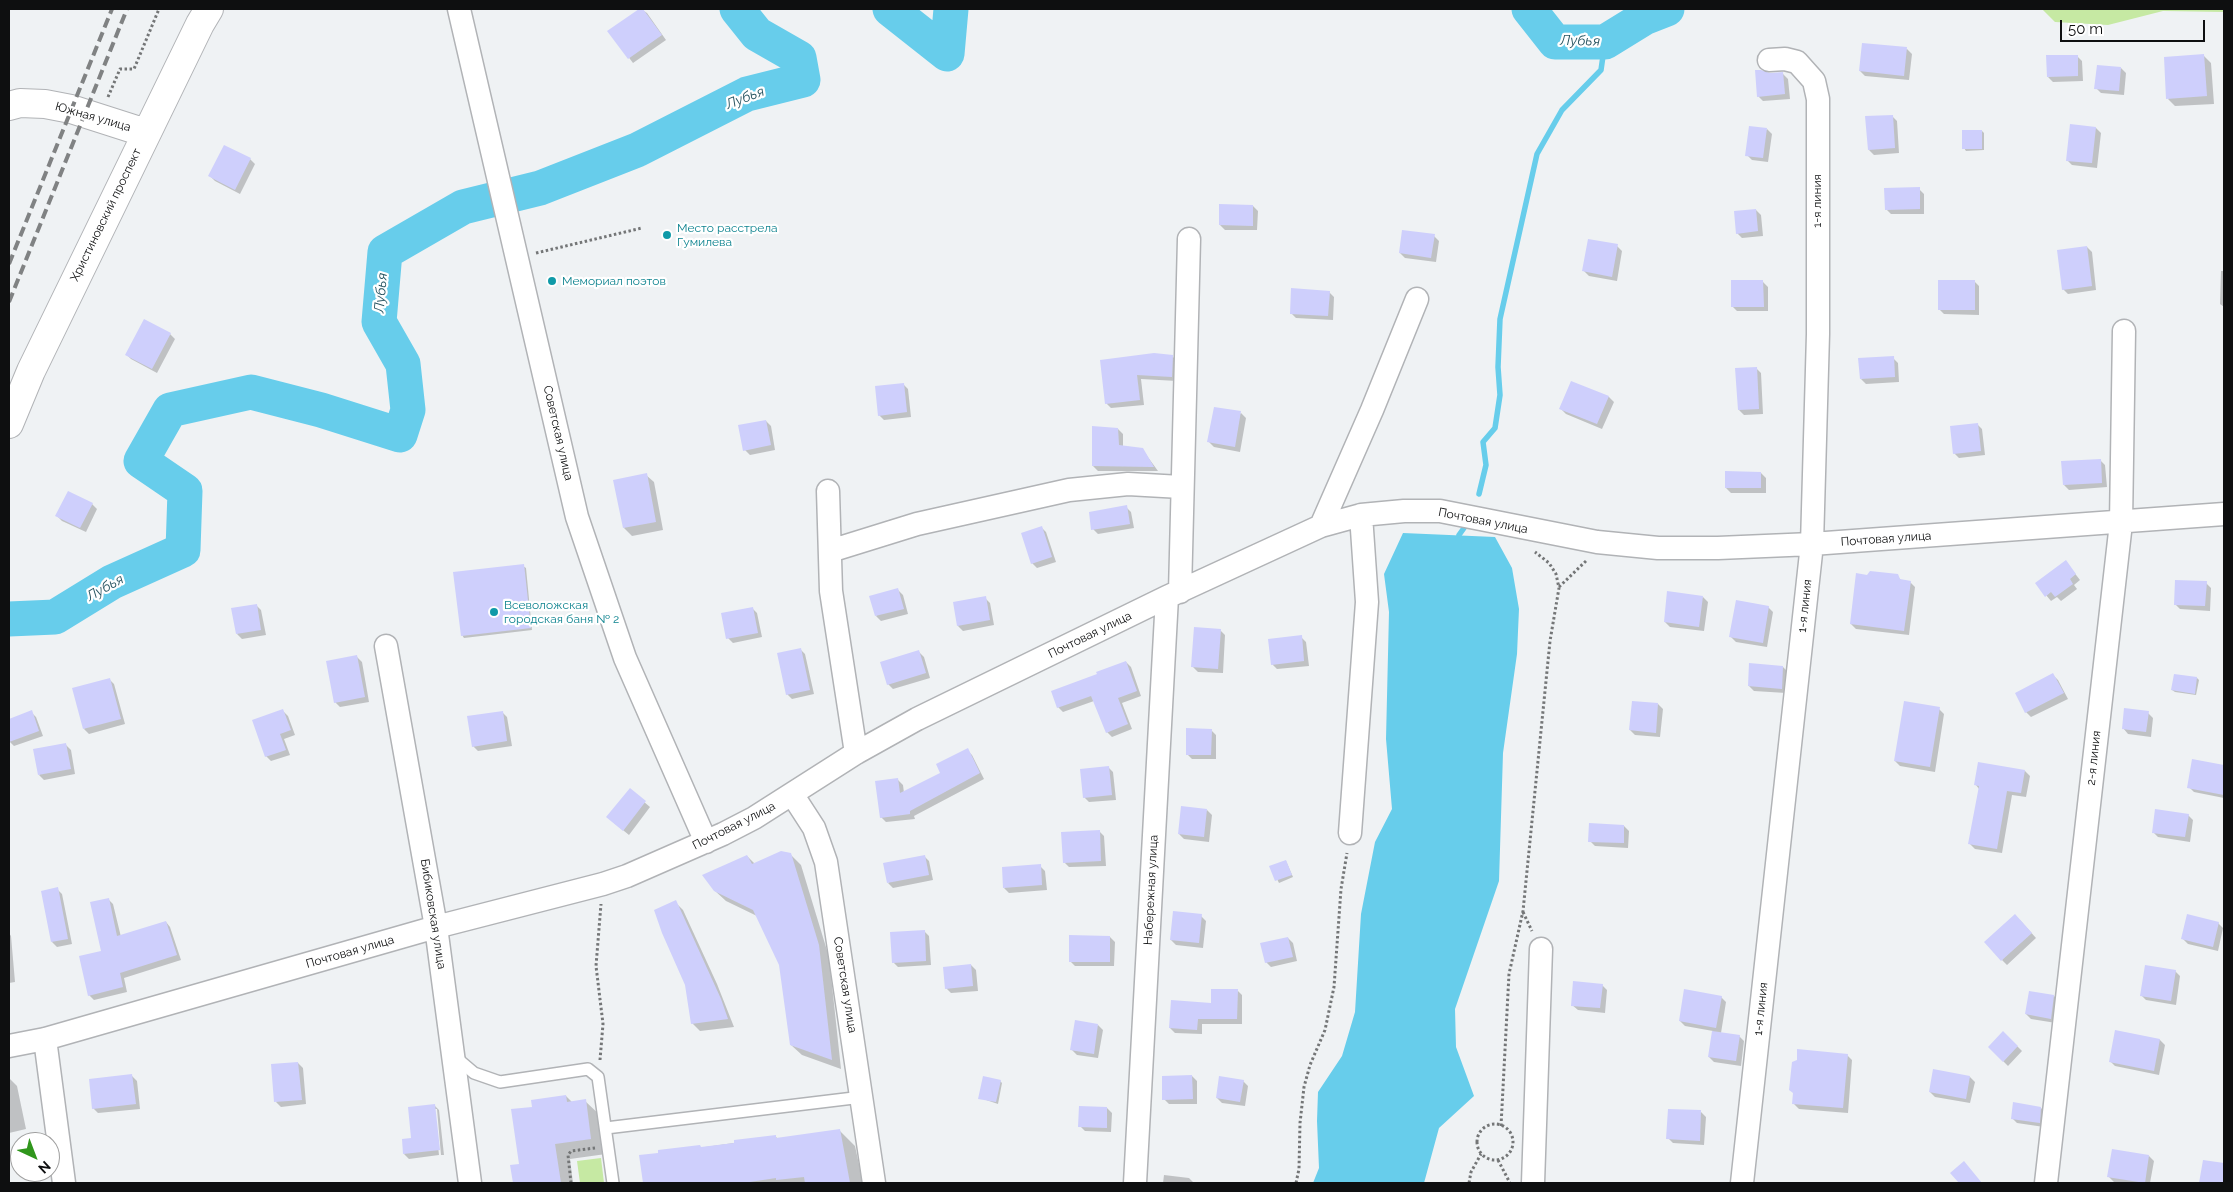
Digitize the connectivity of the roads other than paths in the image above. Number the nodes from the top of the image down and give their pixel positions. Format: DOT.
graph roads {
  1 [pos="209,9"];
  2 [pos="459,9"];
  3 [pos="1768,60"];
  4 [pos="9,106"];
  5 [pos="146,133"];
  6 [pos="1189,239"];
  7 [pos="1417,299"];
  8 [pos="2124,331"];
  9 [pos="9,424"];
  10 [pos="1181,487"];
  11 [pos="828,490"];
  12 [pos="2224,514"];
  13 [pos="1361,515"];
  14 [pos="2121,523"];
  15 [pos="1321,526"];
  16 [pos="1812,544"];
  17 [pos="830,551"];
  18 [pos="1173,595"];
  19 [pos="386,646"];
  20 [pos="856,753"];
  21 [pos="792,794"];
  22 [pos="1350,833"];
  23 [pos="706,842"];
  24 [pos="436,927"];
  25 [pos="1541,949"];
  26 [pos="45,1039"];
  27 [pos="9,1046"];
  28 [pos="453,1055"];
  29 [pos="862,1096"];
  30 [pos="606,1128"];
  31 [pos="64,1183"];
  32 [pos="470,1183"];
  33 [pos="613,1183"];
  34 [pos="874,1183"];
  35 [pos="1135,1183"];
  36 [pos="1532,1183"];
  37 [pos="1742,1183"];
  38 [pos="2046,1183"];
  1 -- 5 [label="street, Христиновский проспект"];
  2 -- 23 [label="street, Советская улица"];
  3 -- 16 [label="street, 1-я линия"];
  4 -- 5 [label="street, Южная улица"];
  5 -- 9 [label="street, Христиновский проспект"];
  6 -- 10 [label="street, Набережная улица"];
  7 -- 15 [label="street"];
  8 -- 14 [label="street, 2-я линия"];
  10 -- 17 [label="street"];
  10 -- 18 [label="street, Набережная улица"];
  11 -- 17 [label="street"];
  12 -- 14 [label="street, Почтовая улица"];
  13 -- 15 [label="street, Почтовая улица"];
  13 -- 16 [label="street, Почтовая улица"];
  13 -- 22 [label="street"];
  14 -- 16 [label="street, Почтовая улица"];
  14 -- 38 [label="street, 2-я линия"];
  15 -- 18 [label="street, Почтовая улица"];
  16 -- 37 [label="street, 1-я линия"];
  17 -- 20 [label="street"];
  18 -- 20 [label="street, Почтовая улица"];
  18 -- 35 [label="street, Набережная улица"];
  19 -- 24 [label="street, Бибиковская улица"];
  20 -- 21 [label="street, Почтовая улица"];
  21 -- 23 [label="street, Почтовая улица"];
  21 -- 29 [label="street, Советская улица"];
  23 -- 24 [label="street, Почтовая улица"];
  24 -- 26 [label="street, Почтовая улица"];
  24 -- 28 [label="street, Бибиковская улица"];
  25 -- 36 [label="street"];
  26 -- 27 [label="street, Почтовая улица"];
  26 -- 31 [label="street"];
  28 -- 30 [label="lane"];
  28 -- 32 [label="street, Бибиковская улица"];
  29 -- 30 [label="lane"];
  29 -- 34 [label="street, Советская улица"];
  30 -- 33 [label="lane"];
}
